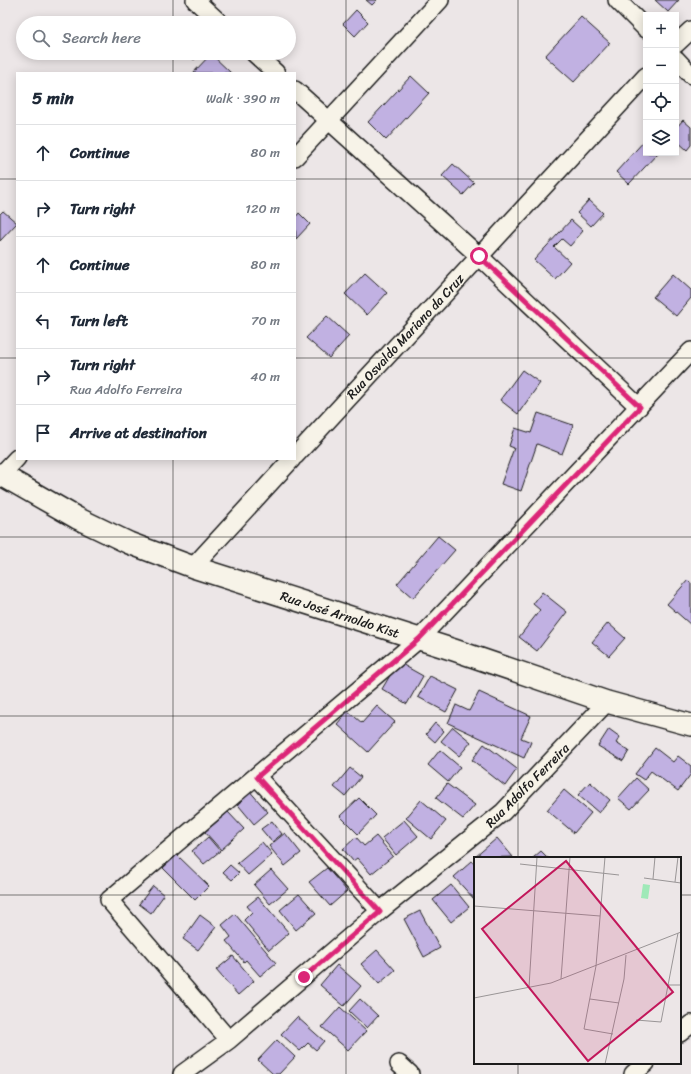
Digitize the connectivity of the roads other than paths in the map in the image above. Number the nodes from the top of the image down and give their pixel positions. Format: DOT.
graph roads {
  1 [pos="195,0"];
  2 [pos="440,0"];
  3 [pos="617,0"];
  4 [pos="212,16"];
  5 [pos="643,26"];
  6 [pos="691,30"];
  7 [pos="679,41"];
  8 [pos="262,60"];
  9 [pos="679,62"];
  10 [pos="275,72"];
  11 [pos="691,75"];
  12 [pos="643,79"];
  13 [pos="296,91"];
  14 [pos="329,120"];
  15 [pos="296,156"];
  16 [pos="479,256"];
  17 [pos="691,351"];
  18 [pos="640,407"];
  19 [pos="296,455"];
  20 [pos="16,459"];
  21 [pos="291,460"];
  22 [pos="1,475"];
  23 [pos="193,567"];
  24 [pos="419,639"];
  25 [pos="607,702"];
  26 [pos="691,725"];
  27 [pos="257,777"];
  28 [pos="380,912"];
  29 [pos="691,1024"];
  30 [pos="681,1032"];
  31 [pos="228,1040"];
  32 [pos="645,1064"];
  33 [pos="182,1074"];
  34 [pos="633,1074"];
  1 -- 4 [label="street"];
  2 -- 14 [label="street"];
  3 -- 5 [label="street"];
  6 -- 7 [label="street"];
  8 -- 10 [label="street"];
  9 -- 11 [label="street"];
  12 -- 16 [label="street, Rua Osvaldo Mariano da Cruz"];
  13 -- 14 [label="street"];
  14 -- 15 [label="street"];
  14 -- 16 [label="street"];
  16 -- 18 [label="street"];
  16 -- 19 [label="street, Rua Osvaldo Mariano da Cruz"];
  17 -- 18 [label="street"];
  18 -- 24 [label="street"];
  20 -- 22 [label="street"];
  21 -- 23 [label="street"];
  22 -- 23 [label="street, Rua José Arnoldo Kist"];
  23 -- 24 [label="street, Rua José Arnoldo Kist"];
  24 -- 25 [label="street, Rua José Arnoldo Kist"];
  24 -- 27 [label="street"];
  25 -- 26 [label="street, Rua José Arnoldo Kist"];
  25 -- 28 [label="street, Rua Adolfo Ferreira"];
  27 -- 28 [label="street"];
  27 -- 31 [label="street"];
  28 -- 31 [label="street, Rua Adolfo Ferreira"];
  29 -- 30 [label="street"];
  31 -- 33 [label="street, Rua Adolfo Ferreira"];
  32 -- 34 [label="street"];
}
